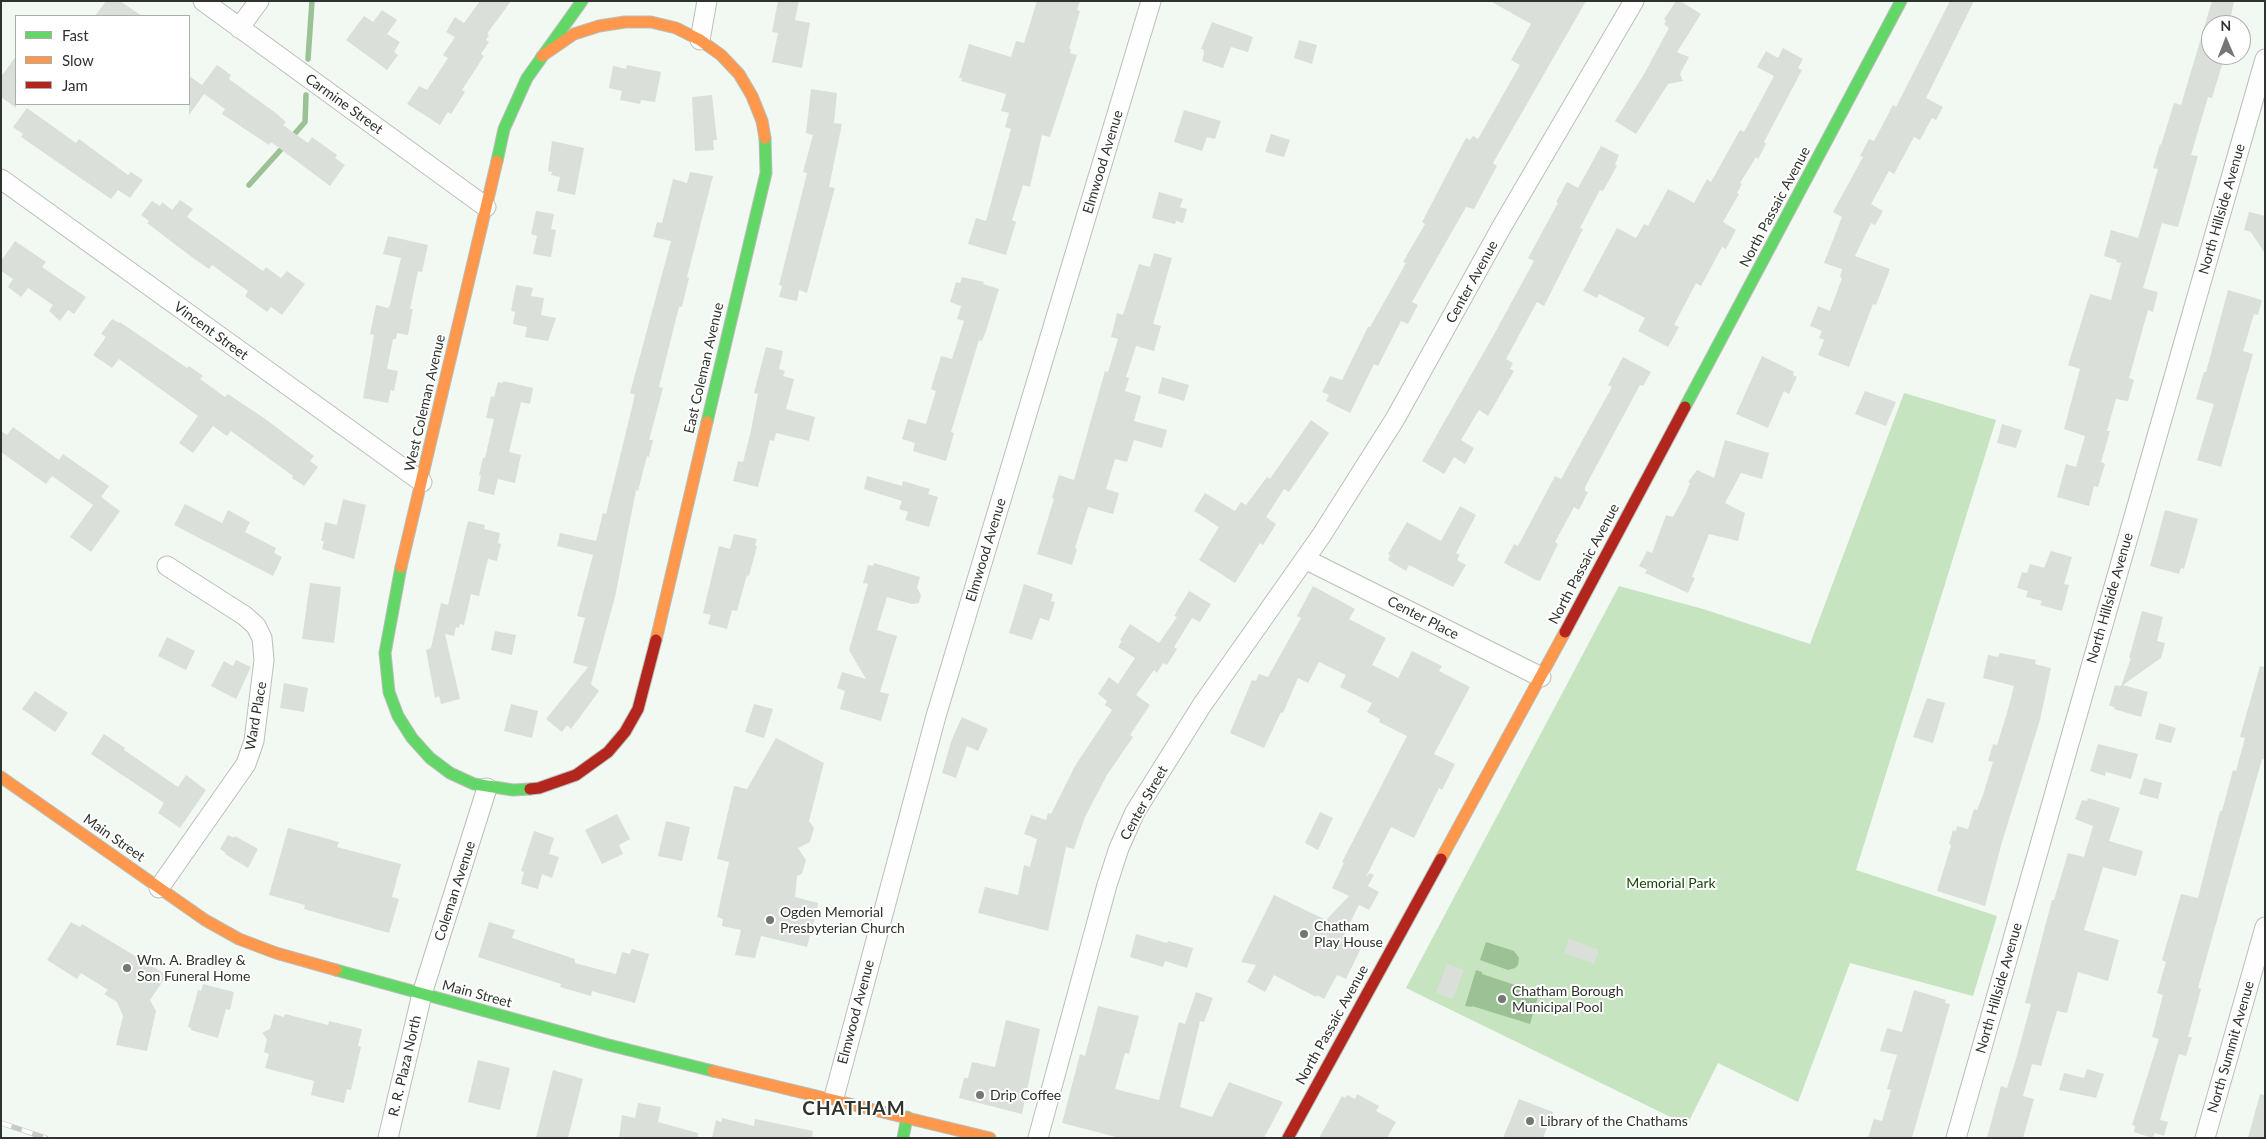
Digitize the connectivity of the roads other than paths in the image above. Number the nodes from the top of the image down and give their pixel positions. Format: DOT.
graph roads {
  1 [pos="203,1"];
  2 [pos="259,1"];
  3 [pos="582,1"];
  4 [pos="707,1"];
  5 [pos="1151,1"];
  6 [pos="1634,1"];
  7 [pos="1901,1"];
  8 [pos="239,28"];
  9 [pos="700,40"];
  10 [pos="542,56"];
  11 [pos="2265,59"];
  12 [pos="1,179"];
  13 [pos="486,207"];
  14 [pos="422,482"];
  15 [pos="1305,559"];
  16 [pos="167,566"];
  17 [pos="1541,677"];
  18 [pos="1,777"];
  19 [pos="487,788"];
  20 [pos="159,888"];
  21 [pos="2265,927"];
  22 [pos="422,994"];
  23 [pos="833,1101"];
  24 [pos="907,1117"];
  25 [pos="388,1138"];
  26 [pos="903,1138"];
  27 [pos="990,1138"];
  28 [pos="1038,1138"];
  29 [pos="1288,1138"];
  30 [pos="1956,1138"];
  31 [pos="2205,1138"];
  1 -- 8 [label="street, Carmine Street"];
  2 -- 8 [label="street"];
  3 -- 10 [label="main road, West Coleman Avenue"];
  4 -- 9 [label="street"];
  5 -- 23 [label="street, Elmwood Avenue"];
  6 -- 15 [label="street, Center Avenue"];
  7 -- 17 [label="main road, North Passaic Avenue"];
  8 -- 13 [label="street, Carmine Street"];
  9 -- 10 [label="main road, East Coleman Avenue"];
  9 -- 19 [label="main road, East Coleman Avenue"];
  10 -- 13 [label="main road, West Coleman Avenue"];
  11 -- 30 [label="street, North Hillside Avenue"];
  12 -- 14 [label="street, Vincent Street"];
  13 -- 14 [label="main road, West Coleman Avenue"];
  14 -- 19 [label="main road, West Coleman Avenue"];
  15 -- 17 [label="street, Center Place"];
  15 -- 28 [label="street, Center Street"];
  16 -- 20 [label="street, Ward Place"];
  17 -- 29 [label="main road, North Passaic Avenue"];
  18 -- 20 [label="main road, Main Street"];
  19 -- 22 [label="street, Coleman Avenue"];
  20 -- 22 [label="main road, Main Street"];
  21 -- 31 [label="street, North Summit Avenue"];
  22 -- 23 [label="main road, Main Street"];
  22 -- 25 [label="street, R. R. Plaza North"];
  23 -- 24 [label="main road, Main Street"];
  24 -- 26 [label="main road"];
  24 -- 27 [label="main road, Main Street"];
}
